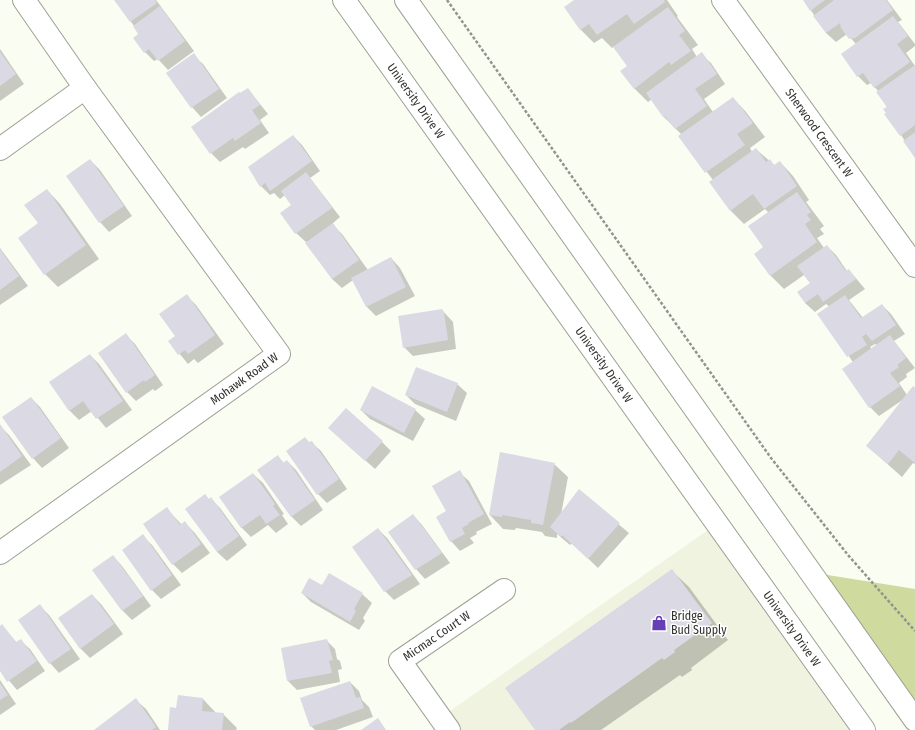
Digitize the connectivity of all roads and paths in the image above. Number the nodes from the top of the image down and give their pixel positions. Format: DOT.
graph roads {
  1 [pos="24,0"];
  2 [pos="344,0"];
  3 [pos="406,0"];
  4 [pos="447,0"];
  5 [pos="723,0"];
  6 [pos="85,88"];
  7 [pos="0,149"];
  8 [pos="915,266"];
  9 [pos="0,553"];
  10 [pos="504,590"];
  11 [pos="915,631"];
  12 [pos="915,720"];
  13 [pos="915,725"];
  14 [pos="449,730"];
  15 [pos="864,730"];
  16 [pos="908,730"];
  1 -- 6 [label="main road, Mohawk Road W"];
  2 -- 15 [label="main road, University Drive W"];
  3 -- 12 [label="main road"];
  4 -- 11 [label="path"];
  5 -- 8 [label="main road, Sherwood Crescent W"];
  6 -- 7 [label="main road"];
  6 -- 9 [label="main road, Mohawk Road W"];
  10 -- 14 [label="main road, Micmac Court W"];
  13 -- 16 [label="main road"];
}
